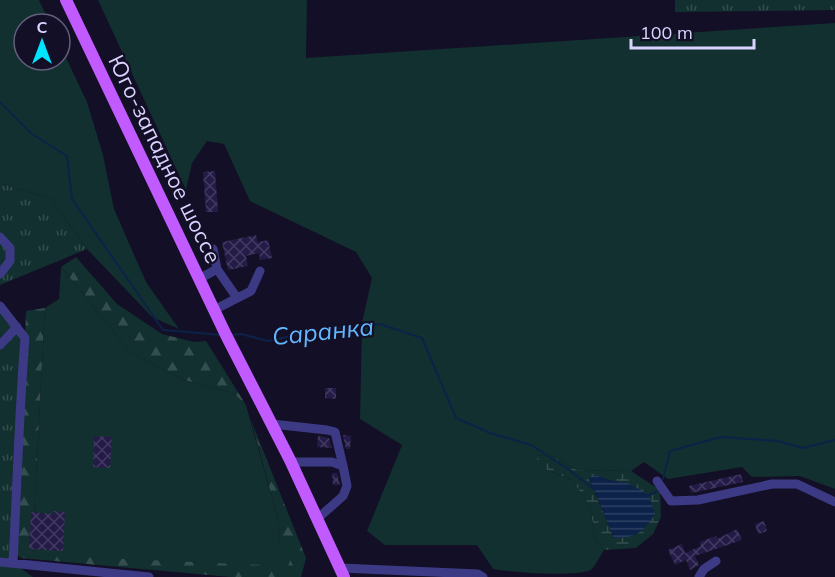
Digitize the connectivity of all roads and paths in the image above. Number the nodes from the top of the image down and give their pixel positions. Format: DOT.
graph roads {
  1 [pos="66,0"];
  2 [pos="0,237"];
  3 [pos="213,249"];
  4 [pos="217,269"];
  5 [pos="260,271"];
  6 [pos="0,274"];
  7 [pos="199,279"];
  8 [pos="237,298"];
  9 [pos="0,306"];
  10 [pos="214,310"];
  11 [pos="17,327"];
  12 [pos="0,345"];
  13 [pos="272,424"];
  14 [pos="291,462"];
  15 [pos="343,466"];
  16 [pos="657,481"];
  17 [pos="835,502"];
  18 [pos="317,519"];
  19 [pos="716,561"];
  20 [pos="0,562"];
  21 [pos="13,563"];
  22 [pos="46,566"];
  23 [pos="343,572"];
  24 [pos="44,577"];
  25 [pos="149,577"];
  26 [pos="483,577"];
  27 [pos="699,577"];
  1 -- 7 [label="main road, Юго-западное шоссе"];
  2 -- 6 [label="street"];
  3 -- 4 [label="street"];
  4 -- 7 [label="street"];
  4 -- 8 [label="street"];
  5 -- 8 [label="street"];
  7 -- 10 [label="main road, Юго-западное шоссе"];
  8 -- 10 [label="street"];
  9 -- 11 [label="street"];
  10 -- 13 [label="main road, Юго-западное шоссе"];
  11 -- 12 [label="street"];
  11 -- 21 [label="street"];
  13 -- 14 [label="main road"];
  13 -- 15 [label="street"];
  14 -- 15 [label="street"];
  14 -- 18 [label="main road"];
  15 -- 18 [label="street"];
  16 -- 17 [label="street"];
  18 -- 23 [label="main road"];
  19 -- 27 [label="street"];
  20 -- 21 [label="street"];
  21 -- 22 [label="street"];
  22 -- 24 [label="street"];
  22 -- 25 [label="street"];
  23 -- 26 [label="street"];
}
